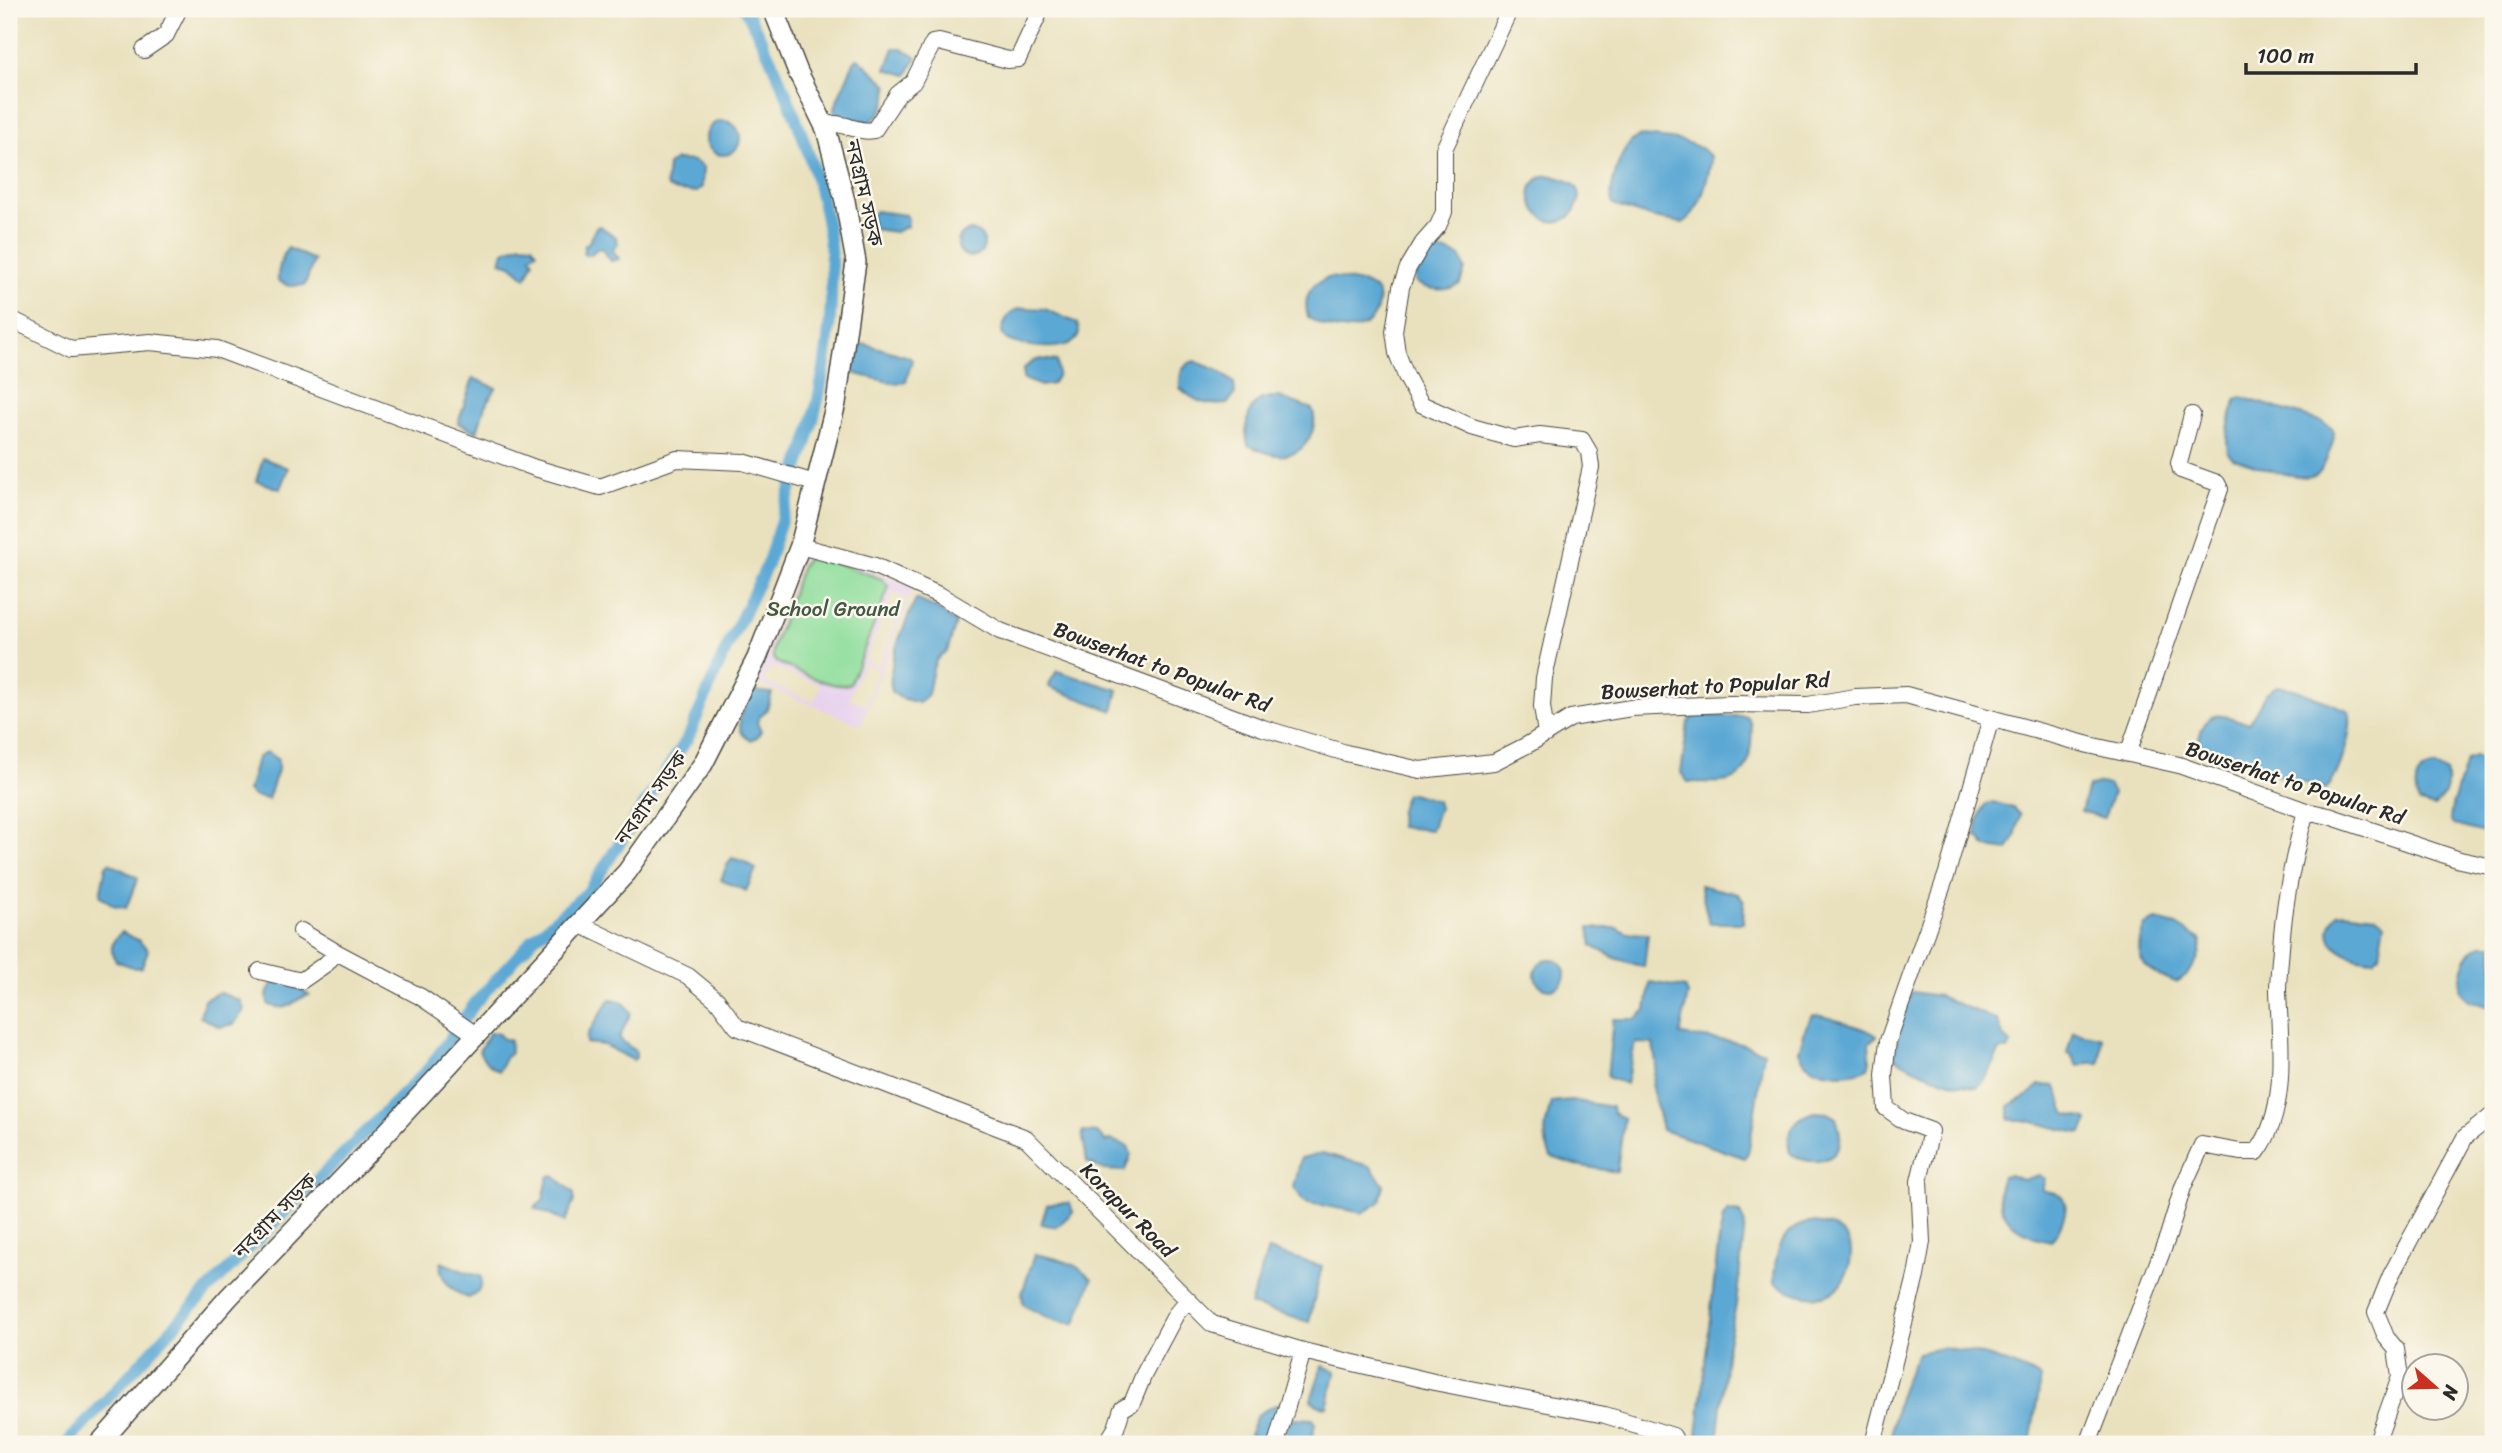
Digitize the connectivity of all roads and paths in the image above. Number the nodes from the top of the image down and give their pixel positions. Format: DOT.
graph roads {
  1 [pos="179,9"];
  2 [pos="773,9"];
  3 [pos="1041,9"];
  4 [pos="1510,9"];
  5 [pos="144,50"];
  6 [pos="824,126"];
  7 [pos="9,318"];
  8 [pos="2192,415"];
  9 [pos="815,482"];
  10 [pos="800,546"];
  11 [pos="1991,718"];
  12 [pos="1546,734"];
  13 [pos="2128,754"];
  14 [pos="2305,811"];
  15 [pos="2493,867"];
  16 [pos="579,924"];
  17 [pos="301,931"];
  18 [pos="336,952"];
  19 [pos="260,971"];
  20 [pos="476,1035"];
  21 [pos="2493,1115"];
  22 [pos="1188,1300"];
  23 [pos="1303,1351"];
  24 [pos="99,1444"];
  25 [pos="1106,1444"];
  26 [pos="1276,1444"];
  27 [pos="1677,1444"];
  28 [pos="1874,1444"];
  29 [pos="2088,1444"];
  30 [pos="2376,1444"];
  1 -- 5 [label="street"];
  2 -- 6 [label="main road, নবগ্রাম সড়ক"];
  3 -- 6 [label="street"];
  4 -- 12 [label="street"];
  6 -- 9 [label="main road, নবগ্রাম সড়ক"];
  7 -- 9 [label="street"];
  8 -- 13 [label="street"];
  9 -- 10 [label="main road, নবগ্রাম সড়ক"];
  10 -- 12 [label="street, Bowserhat to Popular Rd"];
  10 -- 16 [label="main road, নবগ্রাম সড়ক"];
  11 -- 12 [label="street, Bowserhat to Popular Rd"];
  11 -- 13 [label="street, Bowserhat to Popular Rd"];
  11 -- 28 [label="street"];
  13 -- 14 [label="street, Bowserhat to Popular Rd"];
  14 -- 15 [label="street, Bowserhat to Popular Rd"];
  14 -- 29 [label="street"];
  16 -- 20 [label="main road, নবগ্রাম সড়ক"];
  16 -- 22 [label="street, Korapur Road"];
  17 -- 18 [label="street"];
  18 -- 19 [label="street"];
  18 -- 20 [label="street"];
  20 -- 24 [label="main road, নবগ্রাম সড়ক"];
  21 -- 30 [label="street"];
  22 -- 23 [label="street, Korapur Road"];
  22 -- 25 [label="street"];
  23 -- 26 [label="street"];
  23 -- 27 [label="street, Korapur Road"];
}
